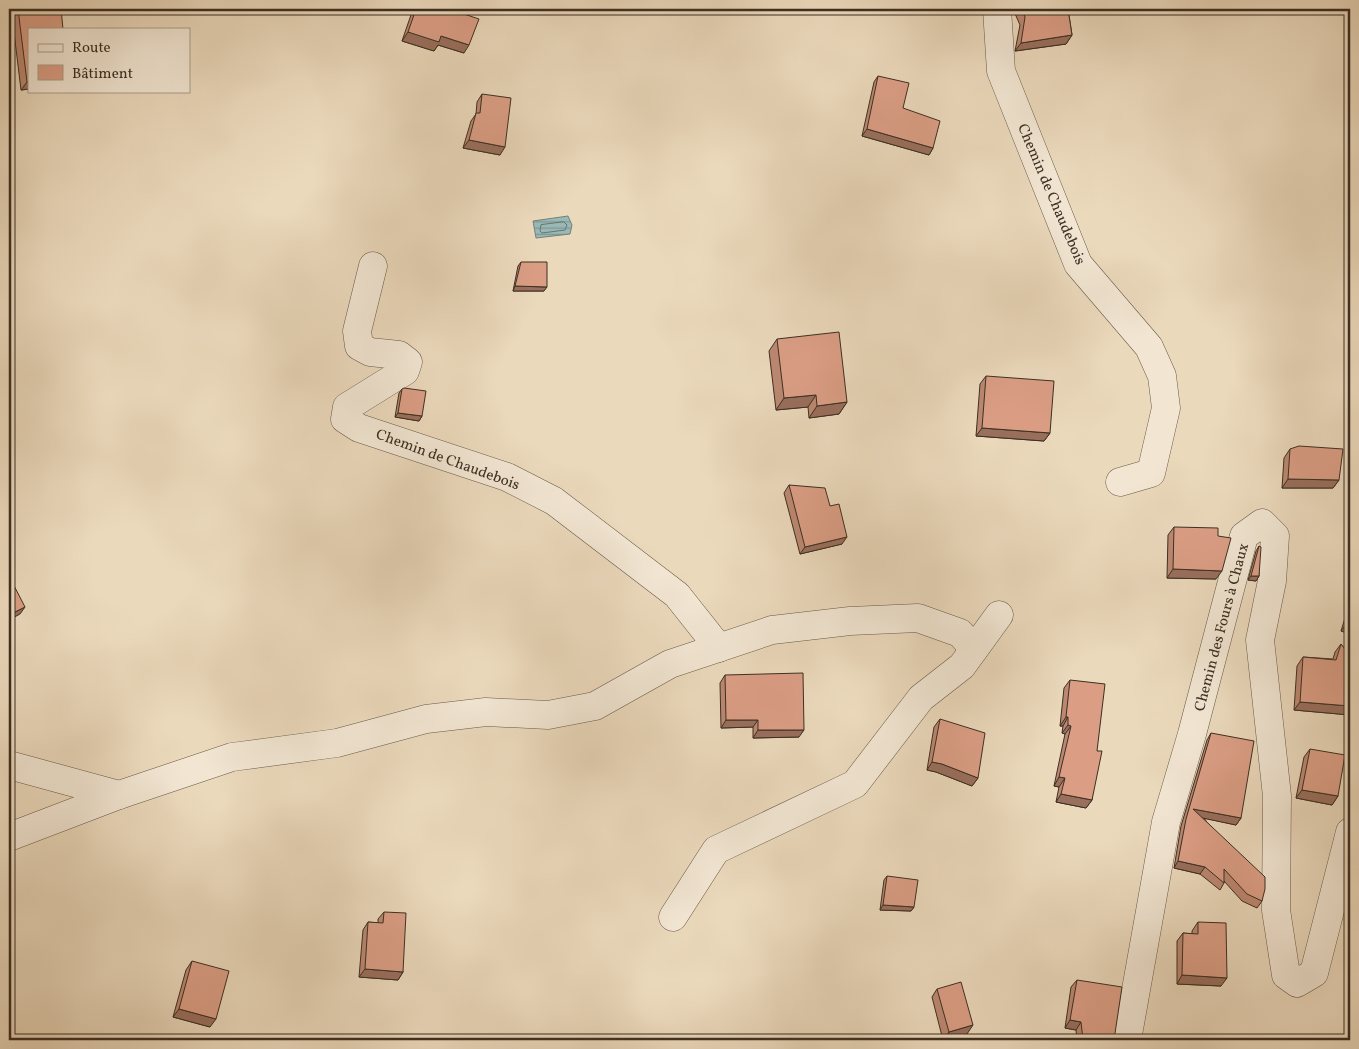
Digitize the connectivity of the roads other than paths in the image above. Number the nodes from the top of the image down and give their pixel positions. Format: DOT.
graph roads {
  1 [pos="997,9"];
  2 [pos="373,266"];
  3 [pos="1120,482"];
  4 [pos="999,615"];
  5 [pos="719,648"];
  6 [pos="974,649"];
  7 [pos="9,765"];
  8 [pos="119,795"];
  9 [pos="1350,832"];
  10 [pos="9,838"];
  11 [pos="673,917"];
  12 [pos="1126,1040"];
  1 -- 3 [label="street, Chemin de Chaudebois"];
  2 -- 5 [label="street, Chemin de Chaudebois"];
  4 -- 6 [label="street"];
  5 -- 6 [label="street"];
  5 -- 8 [label="street"];
  6 -- 11 [label="street"];
  7 -- 8 [label="street"];
  8 -- 10 [label="street"];
  9 -- 12 [label="street, Chemin des Fours à Chaux"];
}
